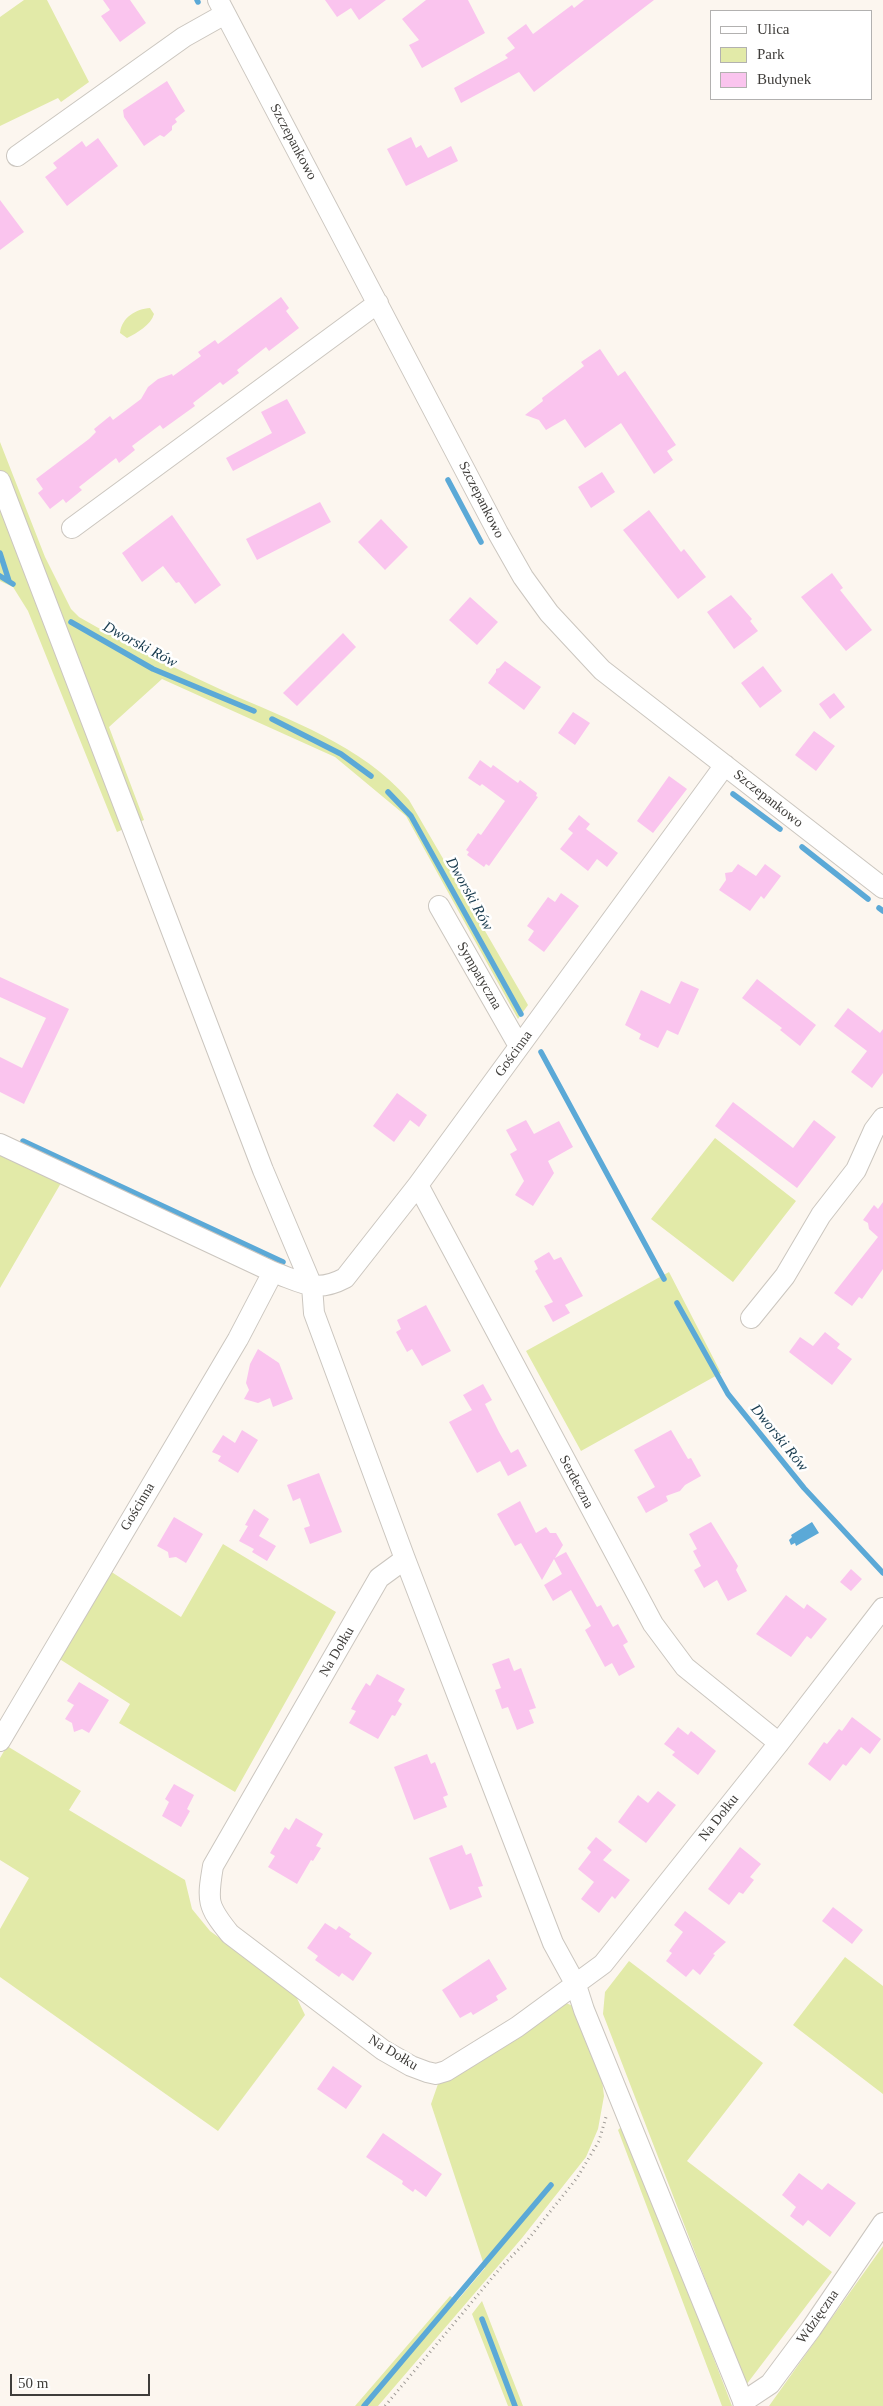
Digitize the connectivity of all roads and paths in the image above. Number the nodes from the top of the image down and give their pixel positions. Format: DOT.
graph roads {
  1 [pos="222,7"];
  2 [pos="17,156"];
  3 [pos="378,303"];
  4 [pos="0,481"];
  5 [pos="72,528"];
  6 [pos="725,765"];
  7 [pos="883,888"];
  8 [pos="439,906"];
  9 [pos="519,1046"];
  10 [pos="883,1118"];
  11 [pos="0,1144"];
  12 [pos="418,1185"];
  13 [pos="273,1272"];
  14 [pos="312,1286"];
  15 [pos="751,1318"];
  16 [pos="405,1559"];
  17 [pos="883,1608"];
  18 [pos="0,1741"];
  19 [pos="779,1743"];
  20 [pos="576,1985"];
  21 [pos="617,2090"];
  22 [pos="883,2223"];
  23 [pos="744,2404"];
  24 [pos="385,2406"];
  1 -- 2 [label="street"];
  1 -- 3 [label="street, Szczepankowo"];
  3 -- 5 [label="street"];
  3 -- 6 [label="street, Szczepankowo"];
  4 -- 14 [label="street"];
  6 -- 7 [label="street, Szczepankowo"];
  6 -- 9 [label="street, Gościnna"];
  8 -- 9 [label="street, Sympatyczna"];
  9 -- 12 [label="street, Gościnna"];
  10 -- 15 [label="street"];
  11 -- 13 [label="street, Gościnna"];
  12 -- 14 [label="street, Gościnna"];
  12 -- 19 [label="street, Serdeczna"];
  13 -- 14 [label="street, Gościnna"];
  13 -- 18 [label="street, Gościnna"];
  14 -- 16 [label="street"];
  16 -- 20 [label="street"];
  16 -- 20 [label="street, Na Dołku"];
  17 -- 19 [label="street, Na Dołku"];
  19 -- 20 [label="street, Na Dołku"];
  20 -- 21 [label="street"];
  21 -- 23 [label="street"];
  21 -- 24 [label="path"];
  22 -- 23 [label="street, Wdzięczna"];
}
